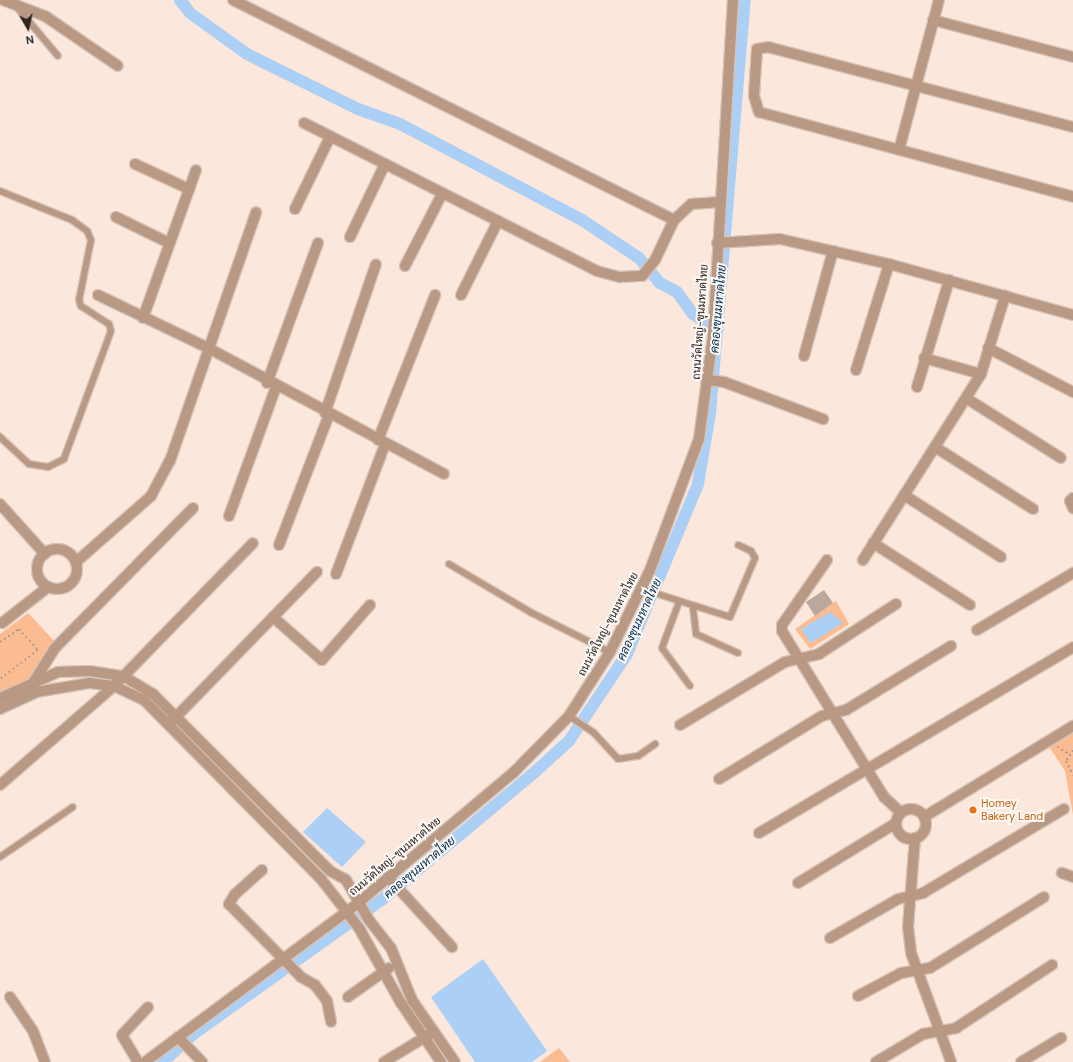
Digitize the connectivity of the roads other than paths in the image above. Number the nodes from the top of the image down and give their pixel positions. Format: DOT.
graph roads {
  1 [pos="3,0"];
  2 [pos="233,0"];
  3 [pos="733,0"];
  4 [pos="940,0"];
  5 [pos="15,5"];
  6 [pos="933,20"];
  7 [pos="58,56"];
  8 [pos="1073,58"];
  9 [pos="118,66"];
  10 [pos="915,86"];
  11 [pos="304,123"];
  12 [pos="1073,128"];
  13 [pos="330,137"];
  14 [pos="899,150"];
  15 [pos="135,164"];
  16 [pos="385,164"];
  17 [pos="196,170"];
  18 [pos="189,189"];
  19 [pos="0,191"];
  20 [pos="442,194"];
  21 [pos="1073,197"];
  22 [pos="721,202"];
  23 [pos="295,209"];
  24 [pos="256,212"];
  25 [pos="116,217"];
  26 [pos="674,220"];
  27 [pos="498,221"];
  28 [pos="350,237"];
  29 [pos="170,243"];
  30 [pos="318,243"];
  31 [pos="721,243"];
  32 [pos="833,251"];
  33 [pos="376,264"];
  34 [pos="889,264"];
  35 [pos="405,266"];
  36 [pos="949,280"];
  37 [pos="98,295"];
  38 [pos="435,295"];
  39 [pos="461,296"];
  40 [pos="1005,296"];
  41 [pos="1073,315"];
  42 [pos="143,318"];
  43 [pos="988,348"];
  44 [pos="210,349"];
  45 [pos="804,356"];
  46 [pos="924,358"];
  47 [pos="856,370"];
  48 [pos="981,374"];
  49 [pos="710,380"];
  50 [pos="271,385"];
  51 [pos="917,387"];
  52 [pos="1073,392"];
  53 [pos="966,398"];
  54 [pos="327,414"];
  55 [pos="824,419"];
  56 [pos="0,437"];
  57 [pos="382,442"];
  58 [pos="935,447"];
  59 [pos="1061,458"];
  60 [pos="444,474"];
  61 [pos="904,495"];
  62 [pos="1073,498"];
  63 [pos="0,504"];
  64 [pos="193,508"];
  65 [pos="1073,508"];
  66 [pos="1033,509"];
  67 [pos="229,516"];
  68 [pos="253,543"];
  69 [pos="873,543"];
  70 [pos="279,545"];
  71 [pos="738,545"];
  72 [pos="46,554"];
  73 [pos="1001,557"];
  74 [pos="827,560"];
  75 [pos="862,560"];
  76 [pos="76,562"];
  77 [pos="449,564"];
  78 [pos="317,572"];
  79 [pos="1073,573"];
  80 [pos="336,574"];
  81 [pos="48,587"];
  82 [pos="646,590"];
  83 [pos="679,602"];
  84 [pos="896,604"];
  85 [pos="370,605"];
  86 [pos="970,605"];
  87 [pos="693,608"];
  88 [pos="273,618"];
  89 [pos="2,623"];
  90 [pos="978,630"];
  91 [pos="950,646"];
  92 [pos="1073,647"];
  93 [pos="610,652"];
  94 [pos="738,653"];
  95 [pos="799,659"];
  96 [pos="124,676"];
  97 [pos="33,682"];
  98 [pos="114,686"];
  99 [pos="690,686"];
  100 [pos="36,692"];
  101 [pos="0,698"];
  102 [pos="0,709"];
  103 [pos="833,714"];
  104 [pos="176,717"];
  105 [pos="572,718"];
  106 [pos="169,725"];
  107 [pos="680,725"];
  108 [pos="1073,726"];
  109 [pos="655,744"];
  110 [pos="867,769"];
  111 [pos="719,779"];
  112 [pos="0,785"];
  113 [pos="73,807"];
  114 [pos="1064,809"];
  115 [pos="901,813"];
  116 [pos="924,817"];
  117 [pos="896,823"];
  118 [pos="760,833"];
  119 [pos="914,838"];
  120 [pos="0,857"];
  121 [pos="262,870"];
  122 [pos="330,871"];
  123 [pos="1062,873"];
  124 [pos="1073,877"];
  125 [pos="322,879"];
  126 [pos="391,881"];
  127 [pos="798,883"];
  128 [pos="909,896"];
  129 [pos="1044,897"];
  130 [pos="358,903"];
  131 [pos="346,911"];
  132 [pos="830,938"];
  133 [pos="452,947"];
  134 [pos="286,959"];
  135 [pos="396,963"];
  136 [pos="1052,965"];
  137 [pos="916,970"];
  138 [pos="384,971"];
  139 [pos="858,996"];
  140 [pos="10,997"];
  141 [pos="348,997"];
  142 [pos="148,1007"];
  143 [pos="331,1022"];
  144 [pos="939,1030"];
  145 [pos="434,1031"];
  146 [pos="424,1037"];
  147 [pos="180,1038"];
  148 [pos="1061,1038"];
  149 [pos="45,1062"];
  150 [pos="138,1062"];
  151 [pos="145,1062"];
  152 [pos="202,1062"];
  153 [pos="384,1062"];
  154 [pos="441,1062"];
  155 [pos="455,1062"];
  156 [pos="876,1062"];
  157 [pos="951,1062"];
  158 [pos="1021,1062"];
  1 -- 5 [label="street"];
  2 -- 26 [label="street"];
  3 -- 22 [label="street, ถนนวัดใหญ่-ขุนมหาดไทย"];
  4 -- 6 [label="street"];
  5 -- 7 [label="lane"];
  5 -- 9 [label="street"];
  6 -- 8 [label="street"];
  6 -- 10 [label="street"];
  10 -- 12 [label="street"];
  10 -- 14 [label="street"];
  10 -- 14 [label="street"];
  11 -- 13 [label="street"];
  13 -- 16 [label="street"];
  13 -- 23 [label="street"];
  14 -- 21 [label="street"];
  15 -- 18 [label="street"];
  16 -- 20 [label="street"];
  16 -- 28 [label="street"];
  17 -- 18 [label="street"];
  18 -- 29 [label="street"];
  19 -- 56 [label="lane"];
  20 -- 27 [label="street"];
  20 -- 35 [label="street"];
  22 -- 26 [label="street"];
  22 -- 31 [label="street, ถนนวัดใหญ่-ขุนมหาดไทย"];
  24 -- 44 [label="street"];
  25 -- 29 [label="street"];
  26 -- 27 [label="street"];
  27 -- 39 [label="street"];
  29 -- 42 [label="street"];
  30 -- 50 [label="street"];
  31 -- 32 [label="street"];
  31 -- 49 [label="street, ถนนวัดใหญ่-ขุนมหาดไทย"];
  32 -- 34 [label="street"];
  32 -- 45 [label="street"];
  33 -- 54 [label="street"];
  34 -- 36 [label="street"];
  34 -- 47 [label="street"];
  36 -- 40 [label="street"];
  36 -- 46 [label="street"];
  37 -- 42 [label="street"];
  38 -- 57 [label="street"];
  40 -- 41 [label="street"];
  40 -- 43 [label="street"];
  42 -- 44 [label="street"];
  43 -- 48 [label="street"];
  43 -- 52 [label="street"];
  44 -- 50 [label="street"];
  44 -- 76 [label="street"];
  46 -- 48 [label="street"];
  46 -- 51 [label="street"];
  48 -- 53 [label="street"];
  49 -- 55 [label="street"];
  49 -- 82 [label="street, ถนนวัดใหญ่-ขุนมหาดไทย"];
  50 -- 54 [label="street"];
  50 -- 67 [label="street"];
  53 -- 58 [label="street"];
  53 -- 59 [label="street"];
  54 -- 57 [label="street"];
  54 -- 70 [label="street"];
  57 -- 60 [label="street"];
  57 -- 80 [label="street"];
  58 -- 61 [label="street"];
  58 -- 66 [label="street"];
  61 -- 69 [label="street"];
  61 -- 73 [label="street"];
  62 -- 65 [label="street"];
  63 -- 72 [label="street"];
  64 -- 97 [label="street"];
  68 -- 96 [label="street"];
  69 -- 75 [label="street"];
  69 -- 86 [label="street"];
  71 -- 87 [label="lane"];
  72 -- 76 [label="street"];
  72 -- 81 [label="street"];
  74 -- 95 [label="street"];
  76 -- 81 [label="street"];
  77 -- 93 [label="lane"];
  78 -- 88 [label="street"];
  79 -- 90 [label="street"];
  81 -- 89 [label="street"];
  82 -- 83 [label="lane"];
  82 -- 93 [label="street, ถนนวัดใหญ่-ขุนมหาดไทย"];
  83 -- 87 [label="lane"];
  83 -- 99 [label="lane"];
  84 -- 95 [label="street"];
  85 -- 88 [label="street"];
  87 -- 94 [label="lane"];
  88 -- 104 [label="street"];
  91 -- 103 [label="street"];
  92 -- 110 [label="street"];
  93 -- 105 [label="street, ถนนวัดใหญ่-ขุนมหาดไทย"];
  95 -- 103 [label="street"];
  95 -- 107 [label="street"];
  96 -- 97 [label="street"];
  96 -- 98 [label="street"];
  96 -- 104 [label="street"];
  97 -- 100 [label="street"];
  97 -- 101 [label="street"];
  98 -- 100 [label="street"];
  98 -- 106 [label="street"];
  98 -- 112 [label="street"];
  100 -- 102 [label="street"];
  103 -- 110 [label="street"];
  103 -- 111 [label="street"];
  104 -- 106 [label="street"];
  104 -- 122 [label="street"];
  105 -- 109 [label="lane"];
  105 -- 126 [label="street, ถนนวัดใหญ่-ขุนมหาดไทย"];
  106 -- 125 [label="street"];
  108 -- 116 [label="street"];
  110 -- 115 [label="street"];
  110 -- 118 [label="street"];
  113 -- 120 [label="lane"];
  114 -- 128 [label="street"];
  115 -- 116 [label="street"];
  115 -- 117 [label="street"];
  116 -- 119 [label="street"];
  117 -- 119 [label="street"];
  117 -- 127 [label="street"];
  119 -- 128 [label="street"];
  121 -- 134 [label="street"];
  122 -- 125 [label="street"];
  122 -- 130 [label="street"];
  123 -- 124 [label="street"];
  125 -- 131 [label="street"];
  126 -- 130 [label="street, ถนนวัดใหญ่-ขุนมหาดไทย"];
  126 -- 133 [label="street"];
  128 -- 132 [label="street"];
  128 -- 137 [label="street"];
  129 -- 137 [label="street"];
  130 -- 131 [label="street, ถนนวัดใหญ่-ขุนมหาดไทย"];
  130 -- 135 [label="street"];
  131 -- 134 [label="street, ถนนวัดใหญ่-ขุนมหาดไทย"];
  131 -- 138 [label="street"];
  134 -- 143 [label="street"];
  134 -- 147 [label="street, ถนนวัดใหญ่-ขุนมหาดไทย"];
  135 -- 138 [label="street"];
  135 -- 145 [label="street"];
  136 -- 144 [label="street"];
  137 -- 139 [label="street"];
  137 -- 144 [label="street"];
  138 -- 141 [label="street"];
  138 -- 146 [label="street"];
  140 -- 149 [label="street"];
  142 -- 150 [label="street"];
  144 -- 156 [label="street"];
  144 -- 157 [label="street"];
  145 -- 146 [label="street"];
  145 -- 155 [label="street"];
  146 -- 153 [label="street"];
  146 -- 154 [label="street"];
  147 -- 151 [label="street, ถนนวัดใหญ่-ขุนมหาดไทย"];
  147 -- 152 [label="street"];
  148 -- 158 [label="street"];
}
